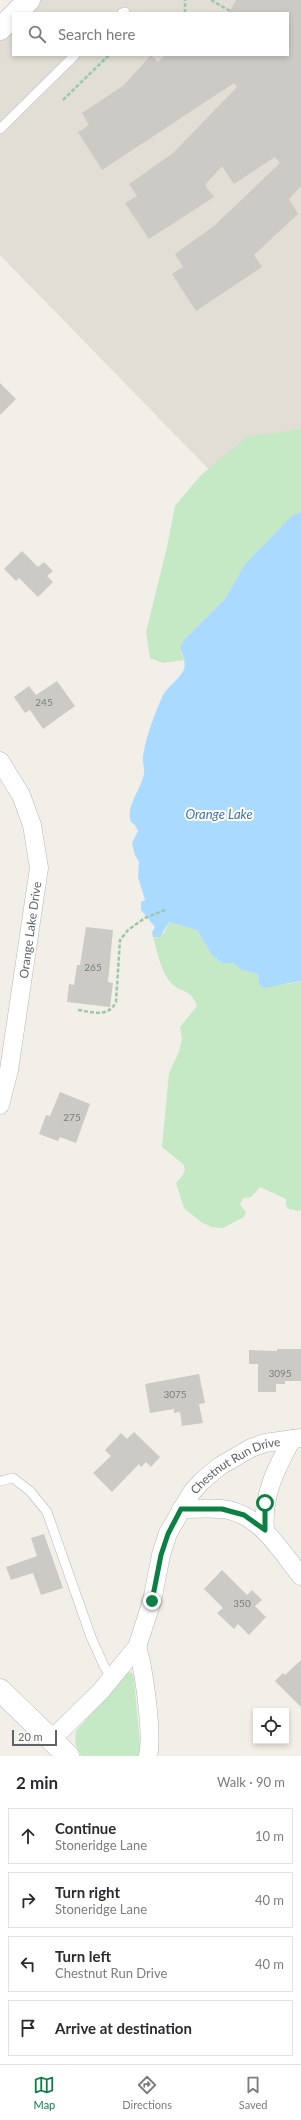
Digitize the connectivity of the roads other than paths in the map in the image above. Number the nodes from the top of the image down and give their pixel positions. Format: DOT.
graph roads {
  1 [pos="29,0"];
  2 [pos="17,12"];
  3 [pos="12,17"];
  4 [pos="0,29"];
  5 [pos="74,56"];
  6 [pos="0,129"];
  7 [pos="0,761"];
  8 [pos="0,1105"];
  9 [pos="297,1439"];
  10 [pos="0,1482"];
  11 [pos="181,1509"];
  12 [pos="265,1530"];
  13 [pos="301,1576"];
  14 [pos="137,1647"];
  15 [pos="112,1678"];
  16 [pos="0,1690"];
  17 [pos="51,1740"];
  18 [pos="68,1756"];
  19 [pos="148,1756"];
  1 -- 2 [label="street"];
  3 -- 4 [label="street"];
  5 -- 6 [label="lane"];
  7 -- 8 [label="street, Orange Lake Drive"];
  9 -- 11 [label="street, Chestnut Run Drive"];
  9 -- 12 [label="street"];
  10 -- 15 [label="lane"];
  11 -- 12 [label="street"];
  11 -- 14 [label="street, Chestnut Run Drive"];
  12 -- 13 [label="street"];
  14 -- 15 [label="street, Chestnut Run Drive"];
  14 -- 19 [label="street"];
  15 -- 17 [label="street, Chestnut Run Drive"];
  16 -- 17 [label="street"];
  17 -- 18 [label="street"];
}
